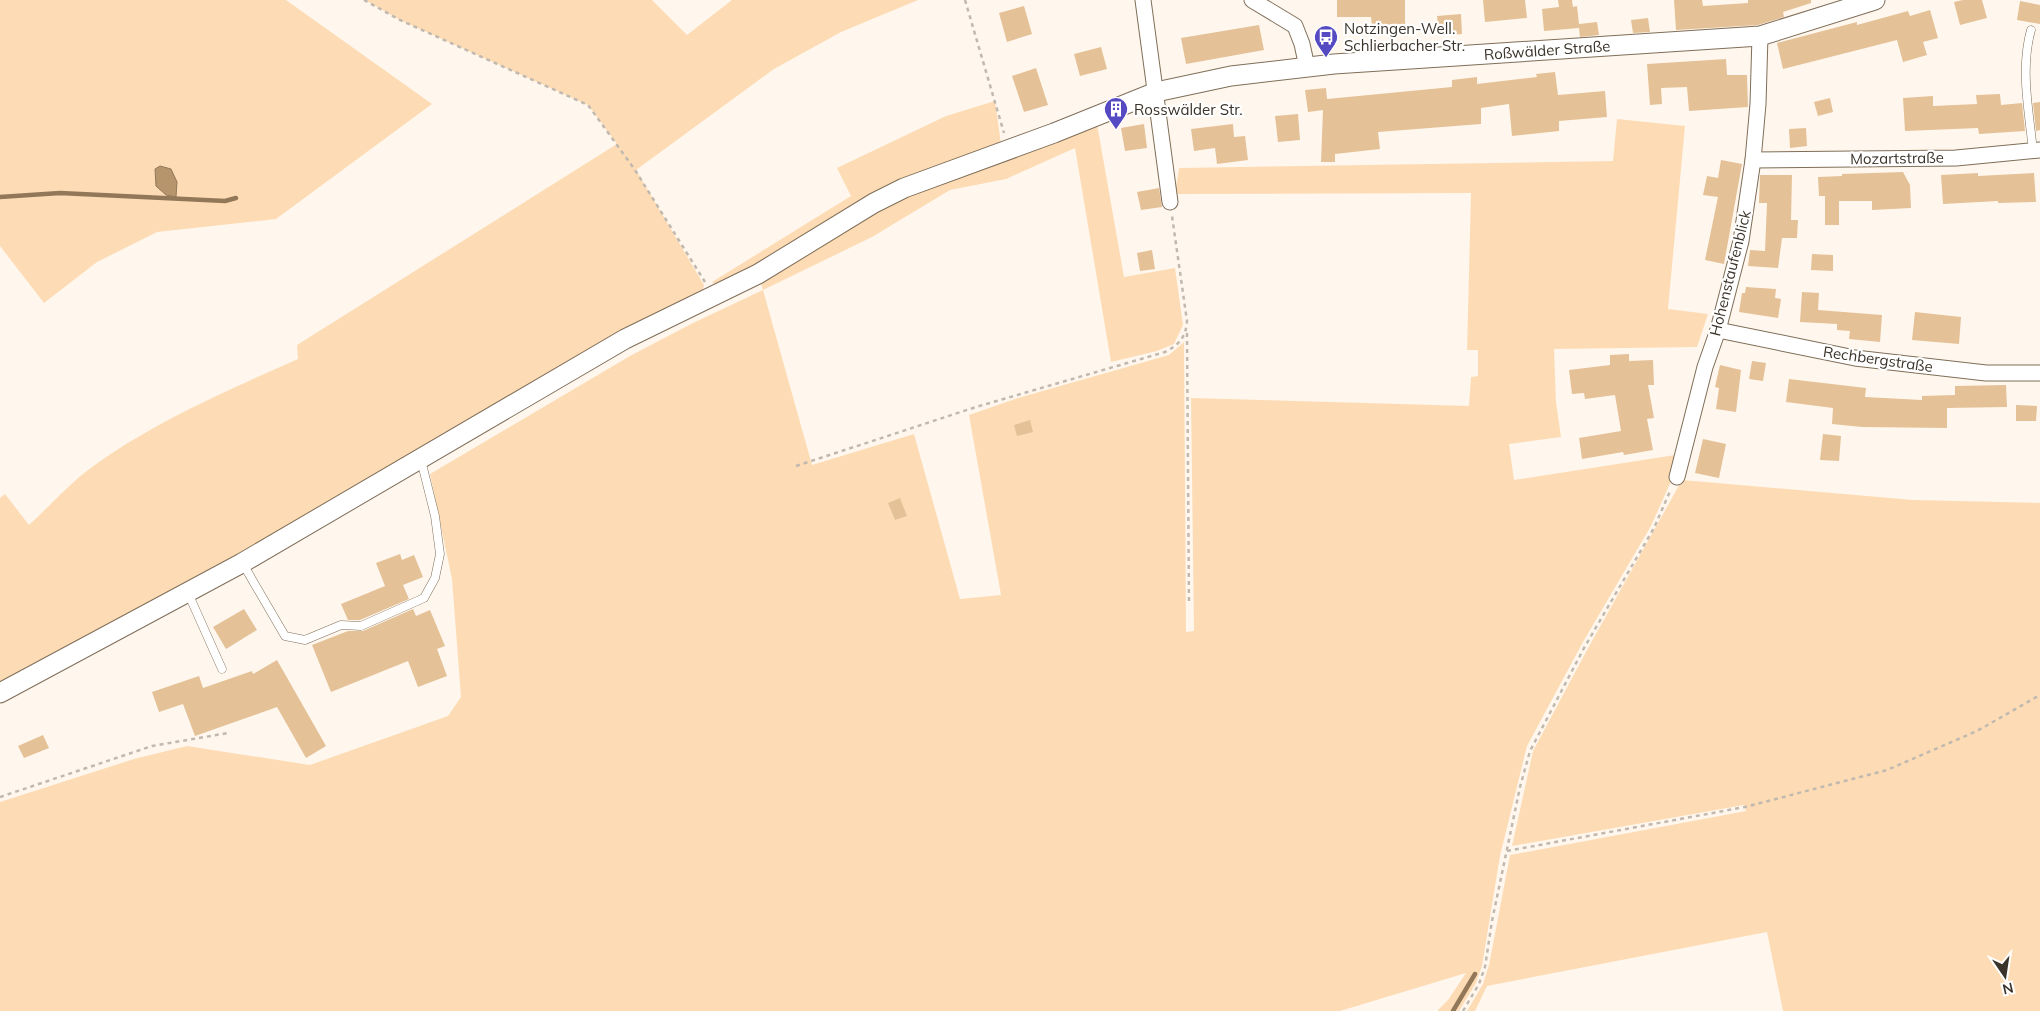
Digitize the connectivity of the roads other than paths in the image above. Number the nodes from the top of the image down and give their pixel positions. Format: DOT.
graph roads {
  1 [pos="1143,0"];
  2 [pos="1252,0"];
  3 [pos="1875,0"];
  4 [pos="2032,30"];
  5 [pos="1760,36"];
  6 [pos="1306,67"];
  7 [pos="1156,92"];
  8 [pos="2037,151"];
  9 [pos="1753,160"];
  10 [pos="1170,202"];
  11 [pos="1718,330"];
  12 [pos="2040,373"];
  13 [pos="421,460"];
  14 [pos="1677,477"];
  15 [pos="242,563"];
  16 [pos="188,593"];
  17 [pos="222,669"];
  18 [pos="0,693"];
  1 -- 7 [label="street"];
  2 -- 6 [label="street"];
  3 -- 5 [label="street, Roßwälder Straße"];
  4 -- 8 [label="lane"];
  5 -- 6 [label="street, Roßwälder Straße"];
  5 -- 9 [label="street, Hohenstaufenblick"];
  6 -- 7 [label="street, Roßwälder Straße"];
  7 -- 10 [label="street"];
  7 -- 13 [label="street, Roßwälder Straße"];
  8 -- 9 [label="street, Mozartstraße"];
  9 -- 11 [label="street, Hohenstaufenblick"];
  11 -- 12 [label="street, Rechbergstraße"];
  11 -- 14 [label="street, Hohenstaufenblick"];
  13 -- 15 [label="street, Roßwälder Straße"];
  13 -- 15 [label="lane"];
  15 -- 16 [label="street, Roßwälder Straße"];
  16 -- 17 [label="lane"];
  16 -- 18 [label="street, Roßwälder Straße"];
}
